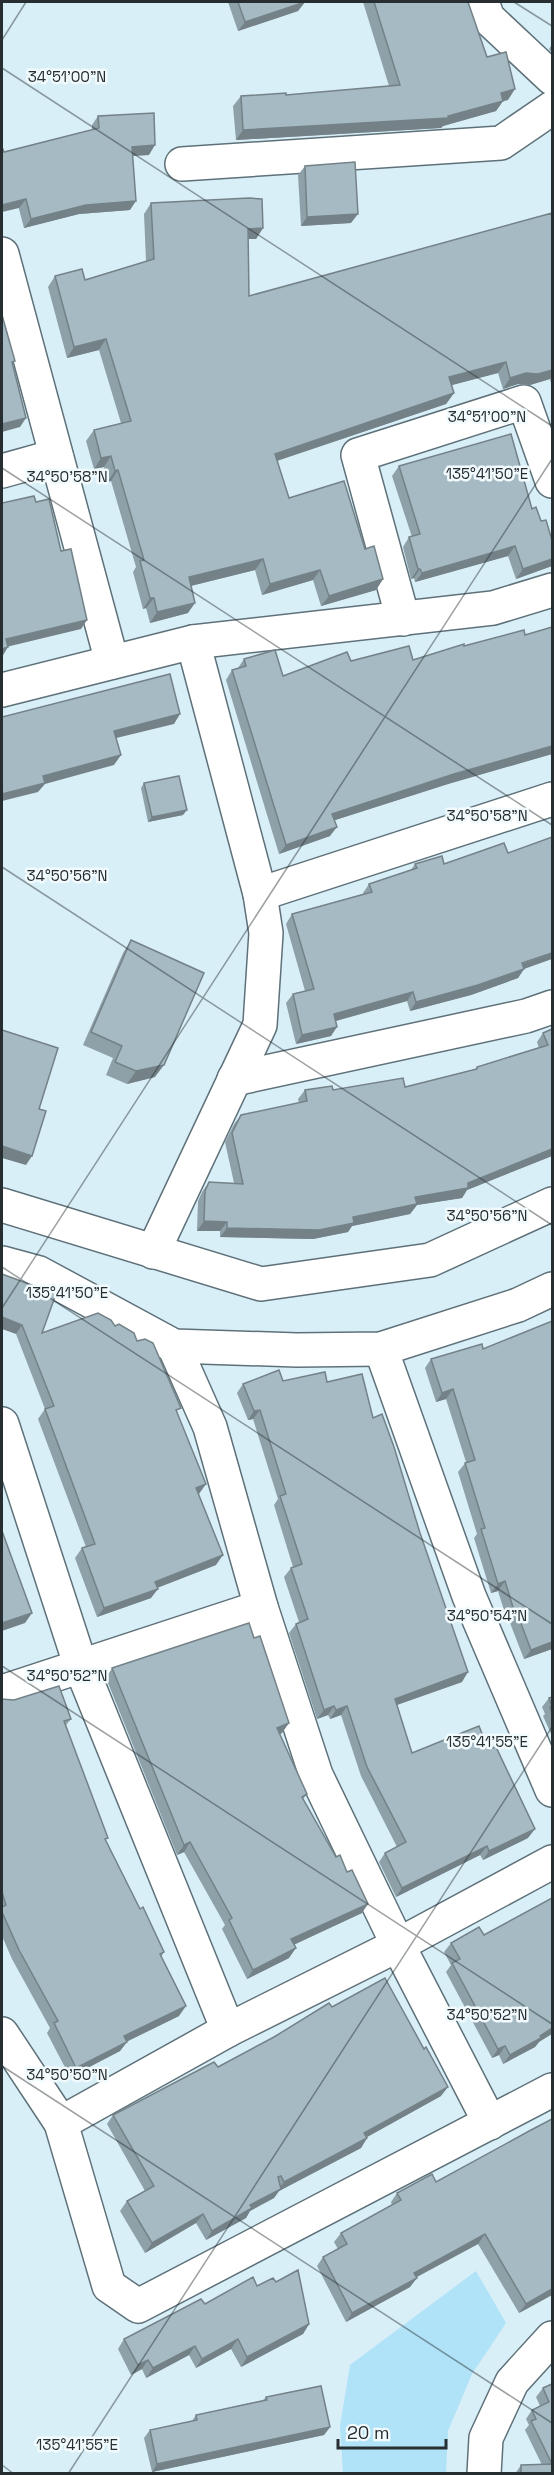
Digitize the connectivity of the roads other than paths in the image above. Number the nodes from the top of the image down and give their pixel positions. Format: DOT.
graph roads {
  1 [pos="482,2"];
  2 [pos="552,78"];
  3 [pos="552,108"];
  4 [pos="182,164"];
  5 [pos="2,254"];
  6 [pos="56,456"];
  7 [pos="2,471"];
  8 [pos="552,481"];
  9 [pos="552,590"];
  10 [pos="403,620"];
  11 [pos="193,642"];
  12 [pos="112,662"];
  13 [pos="2,690"];
  14 [pos="552,799"];
  15 [pos="260,894"];
  16 [pos="552,1007"];
  17 [pos="234,1079"];
  18 [pos="2,1204"];
  19 [pos="552,1204"];
  20 [pos="153,1252"];
  21 [pos="2,1263"];
  22 [pos="552,1289"];
  23 [pos="174,1346"];
  24 [pos="381,1349"];
  25 [pos="2,1424"];
  26 [pos="261,1607"];
  27 [pos="81,1667"];
  28 [pos="2,1692"];
  29 [pos="552,1790"];
  30 [pos="552,1862"];
  31 [pos="398,1945"];
  32 [pos="228,2030"];
  33 [pos="2,2034"];
  34 [pos="552,2090"];
  35 [pos="61,2123"];
  36 [pos="490,2123"];
  37 [pos="552,2338"];
  38 [pos="484,2474"];
  1 -- 2 [label="street"];
  3 -- 4 [label="street"];
  5 -- 6 [label="street"];
  6 -- 7 [label="street"];
  6 -- 12 [label="street"];
  8 -- 10 [label="street"];
  9 -- 10 [label="street"];
  10 -- 11 [label="street"];
  11 -- 12 [label="street"];
  11 -- 15 [label="street"];
  12 -- 13 [label="street"];
  14 -- 15 [label="street"];
  15 -- 17 [label="street"];
  16 -- 17 [label="street"];
  17 -- 20 [label="street"];
  18 -- 20 [label="street"];
  19 -- 20 [label="street"];
  21 -- 23 [label="street"];
  22 -- 24 [label="street"];
  23 -- 24 [label="street"];
  23 -- 26 [label="street"];
  24 -- 29 [label="street"];
  25 -- 27 [label="street"];
  26 -- 27 [label="street"];
  26 -- 31 [label="street"];
  27 -- 28 [label="street"];
  27 -- 32 [label="street"];
  30 -- 31 [label="street"];
  31 -- 32 [label="street"];
  31 -- 36 [label="street"];
  32 -- 35 [label="street"];
  33 -- 35 [label="street"];
  34 -- 36 [label="street"];
  35 -- 36 [label="street"];
  37 -- 38 [label="street"];
}
